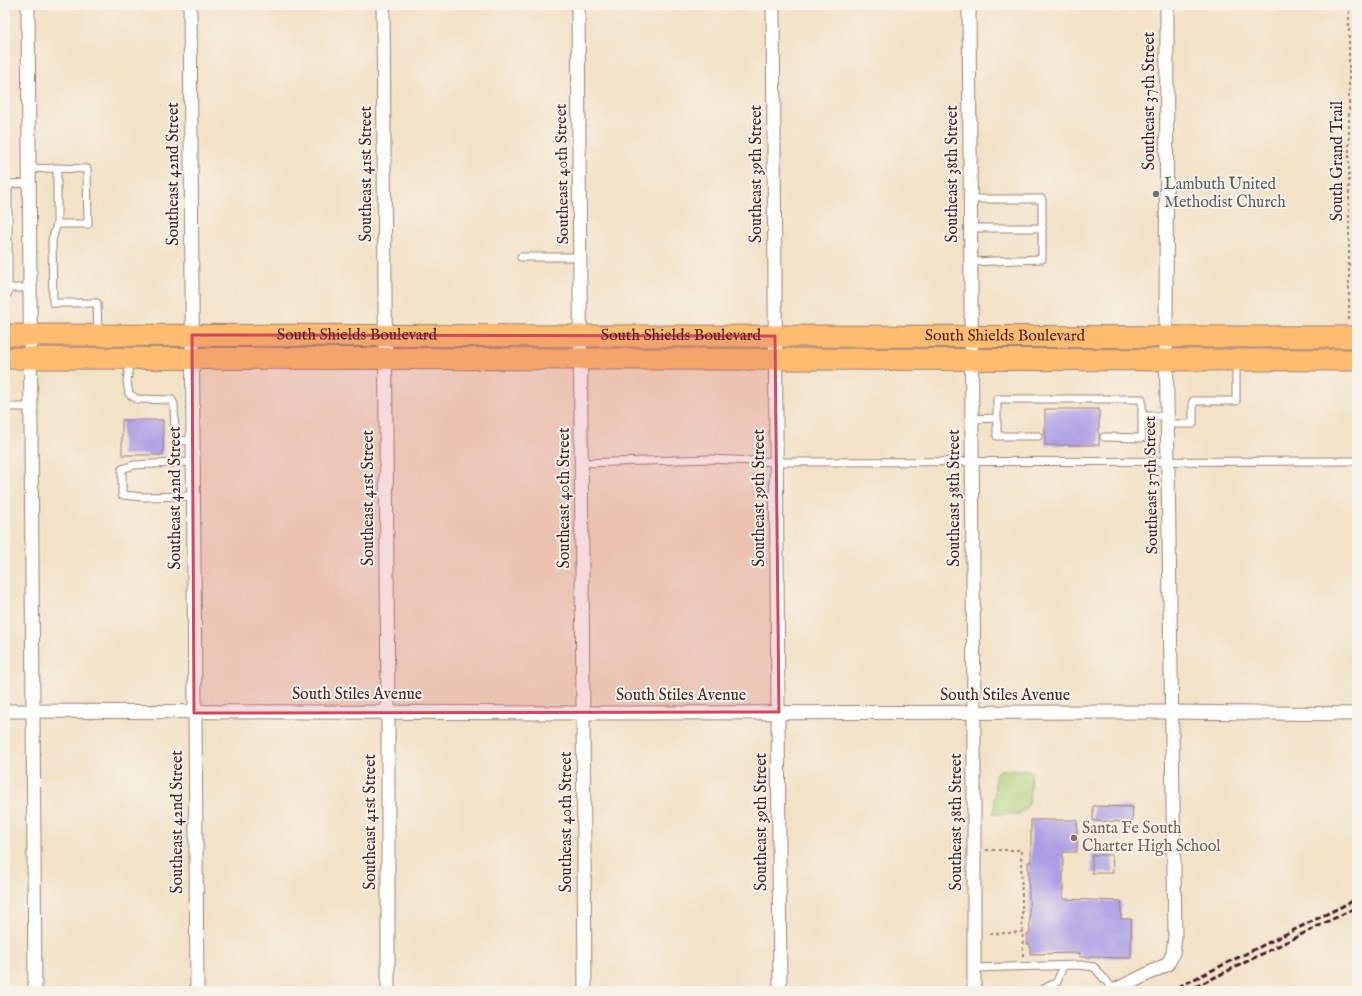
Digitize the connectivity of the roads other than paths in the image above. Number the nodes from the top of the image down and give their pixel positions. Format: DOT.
graph roads {
  1 [pos="28,5"];
  2 [pos="190,5"];
  3 [pos="383,5"];
  4 [pos="578,5"];
  5 [pos="773,5"];
  6 [pos="969,5"];
  7 [pos="1167,5"];
  8 [pos="57,168"];
  9 [pos="29,169"];
  10 [pos="29,183"];
  11 [pos="970,199"];
  12 [pos="57,224"];
  13 [pos="971,228"];
  14 [pos="1042,228"];
  15 [pos="580,256"];
  16 [pos="521,257"];
  17 [pos="971,262"];
  18 [pos="8,288"];
  19 [pos="30,288"];
  20 [pos="5,297"];
  21 [pos="5,335"];
  22 [pos="30,335"];
  23 [pos="98,335"];
  24 [pos="192,335"];
  25 [pos="385,336"];
  26 [pos="581,336"];
  27 [pos="775,336"];
  28 [pos="972,336"];
  29 [pos="1166,336"];
  30 [pos="1357,337"];
  31 [pos="5,358"];
  32 [pos="30,358"];
  33 [pos="130,358"];
  34 [pos="193,359"];
  35 [pos="386,359"];
  36 [pos="582,359"];
  37 [pos="776,359"];
  38 [pos="971,360"];
  39 [pos="1168,360"];
  40 [pos="1236,360"];
  41 [pos="1357,360"];
  42 [pos="5,407"];
  43 [pos="30,407"];
  44 [pos="1142,416"];
  45 [pos="997,418"];
  46 [pos="972,419"];
  47 [pos="1168,420"];
  48 [pos="1038,436"];
  49 [pos="1104,437"];
  50 [pos="193,440"];
  51 [pos="1357,461"];
  52 [pos="193,462"];
  53 [pos="777,462"];
  54 [pos="972,462"];
  55 [pos="1169,462"];
  56 [pos="582,463"];
  57 [pos="193,496"];
  58 [pos="5,711"];
  59 [pos="32,711"];
  60 [pos="194,712"];
  61 [pos="388,712"];
  62 [pos="779,712"];
  63 [pos="1171,712"];
  64 [pos="583,714"];
  65 [pos="974,714"];
  66 [pos="1357,714"];
  67 [pos="1063,966"];
  68 [pos="974,968"];
  69 [pos="34,991"];
  70 [pos="197,991"];
  71 [pos="388,991"];
  72 [pos="584,991"];
  73 [pos="780,991"];
  74 [pos="974,991"];
  75 [pos="1040,991"];
  76 [pos="1113,991"];
  1 -- 9 [label="street"];
  2 -- 24 [label="street, Southeast 42nd Street"];
  3 -- 25 [label="street, Southeast 41st Street"];
  4 -- 15 [label="street, Southeast 40th Street"];
  5 -- 27 [label="street, Southeast 39th Street"];
  6 -- 11 [label="street, Southeast 38th Street"];
  7 -- 29 [label="street, Southeast 37th Street"];
  8 -- 9 [label="lane"];
  8 -- 12 [label="lane"];
  8 -- 12 [label="lane"];
  9 -- 10 [label="street"];
  10 -- 18 [label="lane"];
  10 -- 19 [label="street"];
  11 -- 13 [label="street, Southeast 38th Street"];
  11 -- 14 [label="lane"];
  12 -- 23 [label="lane"];
  13 -- 14 [label="lane"];
  13 -- 17 [label="street, Southeast 38th Street"];
  14 -- 17 [label="lane"];
  15 -- 16 [label="lane"];
  15 -- 26 [label="street, Southeast 40th Street"];
  17 -- 28 [label="street, Southeast 38th Street"];
  18 -- 19 [label="lane"];
  18 -- 20 [label="lane"];
  19 -- 22 [label="street"];
  21 -- 22 [label="main road, South Shields Boulevard"];
  22 -- 23 [label="main road, South Shields Boulevard"];
  22 -- 32 [label="street"];
  23 -- 24 [label="main road, South Shields Boulevard"];
  24 -- 25 [label="main road, South Shields Boulevard"];
  24 -- 34 [label="street, Southeast 42nd Street"];
  25 -- 26 [label="main road, South Shields Boulevard"];
  25 -- 35 [label="street, Southeast 41st Street"];
  26 -- 27 [label="main road, South Shields Boulevard"];
  26 -- 36 [label="street, Southeast 40th Street"];
  27 -- 28 [label="main road, South Shields Boulevard"];
  27 -- 37 [label="street, Southeast 39th Street"];
  28 -- 29 [label="main road, South Shields Boulevard"];
  28 -- 38 [label="street, Southeast 38th Street"];
  29 -- 30 [label="main road, South Shields Boulevard"];
  29 -- 39 [label="street, Southeast 37th Street"];
  31 -- 32 [label="main road, South Shields Boulevard"];
  32 -- 33 [label="main road, South Shields Boulevard"];
  32 -- 43 [label="street"];
  33 -- 34 [label="main road, South Shields Boulevard"];
  33 -- 50 [label="lane"];
  34 -- 35 [label="main road, South Shields Boulevard"];
  34 -- 50 [label="street, Southeast 42nd Street"];
  35 -- 36 [label="main road, South Shields Boulevard"];
  35 -- 61 [label="street, Southeast 41st Street"];
  36 -- 37 [label="main road, South Shields Boulevard"];
  36 -- 56 [label="street, Southeast 40th Street"];
  37 -- 38 [label="main road, South Shields Boulevard"];
  37 -- 53 [label="street, Southeast 39th Street"];
  38 -- 39 [label="main road, South Shields Boulevard"];
  38 -- 46 [label="street, Southeast 38th Street"];
  39 -- 40 [label="main road, South Shields Boulevard"];
  39 -- 47 [label="street, Southeast 37th Street"];
  40 -- 41 [label="main road, South Shields Boulevard"];
  40 -- 47 [label="lane"];
  42 -- 43 [label="lane"];
  43 -- 59 [label="street"];
  44 -- 45 [label="lane"];
  44 -- 47 [label="lane"];
  44 -- 49 [label="lane"];
  45 -- 46 [label="lane"];
  45 -- 48 [label="lane"];
  46 -- 54 [label="street, Southeast 38th Street"];
  47 -- 55 [label="street, Southeast 37th Street"];
  50 -- 52 [label="street, Southeast 42nd Street"];
  51 -- 55 [label="lane"];
  52 -- 57 [label="street, Southeast 42nd Street"];
  52 -- 57 [label="lane"];
  53 -- 54 [label="lane"];
  53 -- 56 [label="lane"];
  53 -- 62 [label="street, Southeast 39th Street"];
  54 -- 55 [label="lane"];
  54 -- 65 [label="street, Southeast 38th Street"];
  55 -- 63 [label="street, Southeast 37th Street"];
  56 -- 64 [label="street, Southeast 40th Street"];
  57 -- 60 [label="street, Southeast 42nd Street"];
  58 -- 59 [label="street, South Stiles Avenue"];
  59 -- 60 [label="street, South Stiles Avenue"];
  59 -- 69 [label="street"];
  60 -- 61 [label="street, South Stiles Avenue"];
  60 -- 70 [label="street, Southeast 42nd Street"];
  61 -- 64 [label="street, South Stiles Avenue"];
  61 -- 71 [label="street, Southeast 41st Street"];
  62 -- 64 [label="street, South Stiles Avenue"];
  62 -- 65 [label="street, South Stiles Avenue"];
  62 -- 73 [label="street, Southeast 39th Street"];
  63 -- 65 [label="street, South Stiles Avenue"];
  63 -- 66 [label="street, South Stiles Avenue"];
  63 -- 76 [label="street, Southeast 37th Street"];
  64 -- 72 [label="street, Southeast 40th Street"];
  65 -- 68 [label="street, Southeast 38th Street"];
  67 -- 68 [label="lane"];
  67 -- 75 [label="lane"];
  67 -- 76 [label="lane"];
  68 -- 74 [label="street, Southeast 38th Street"];
}
